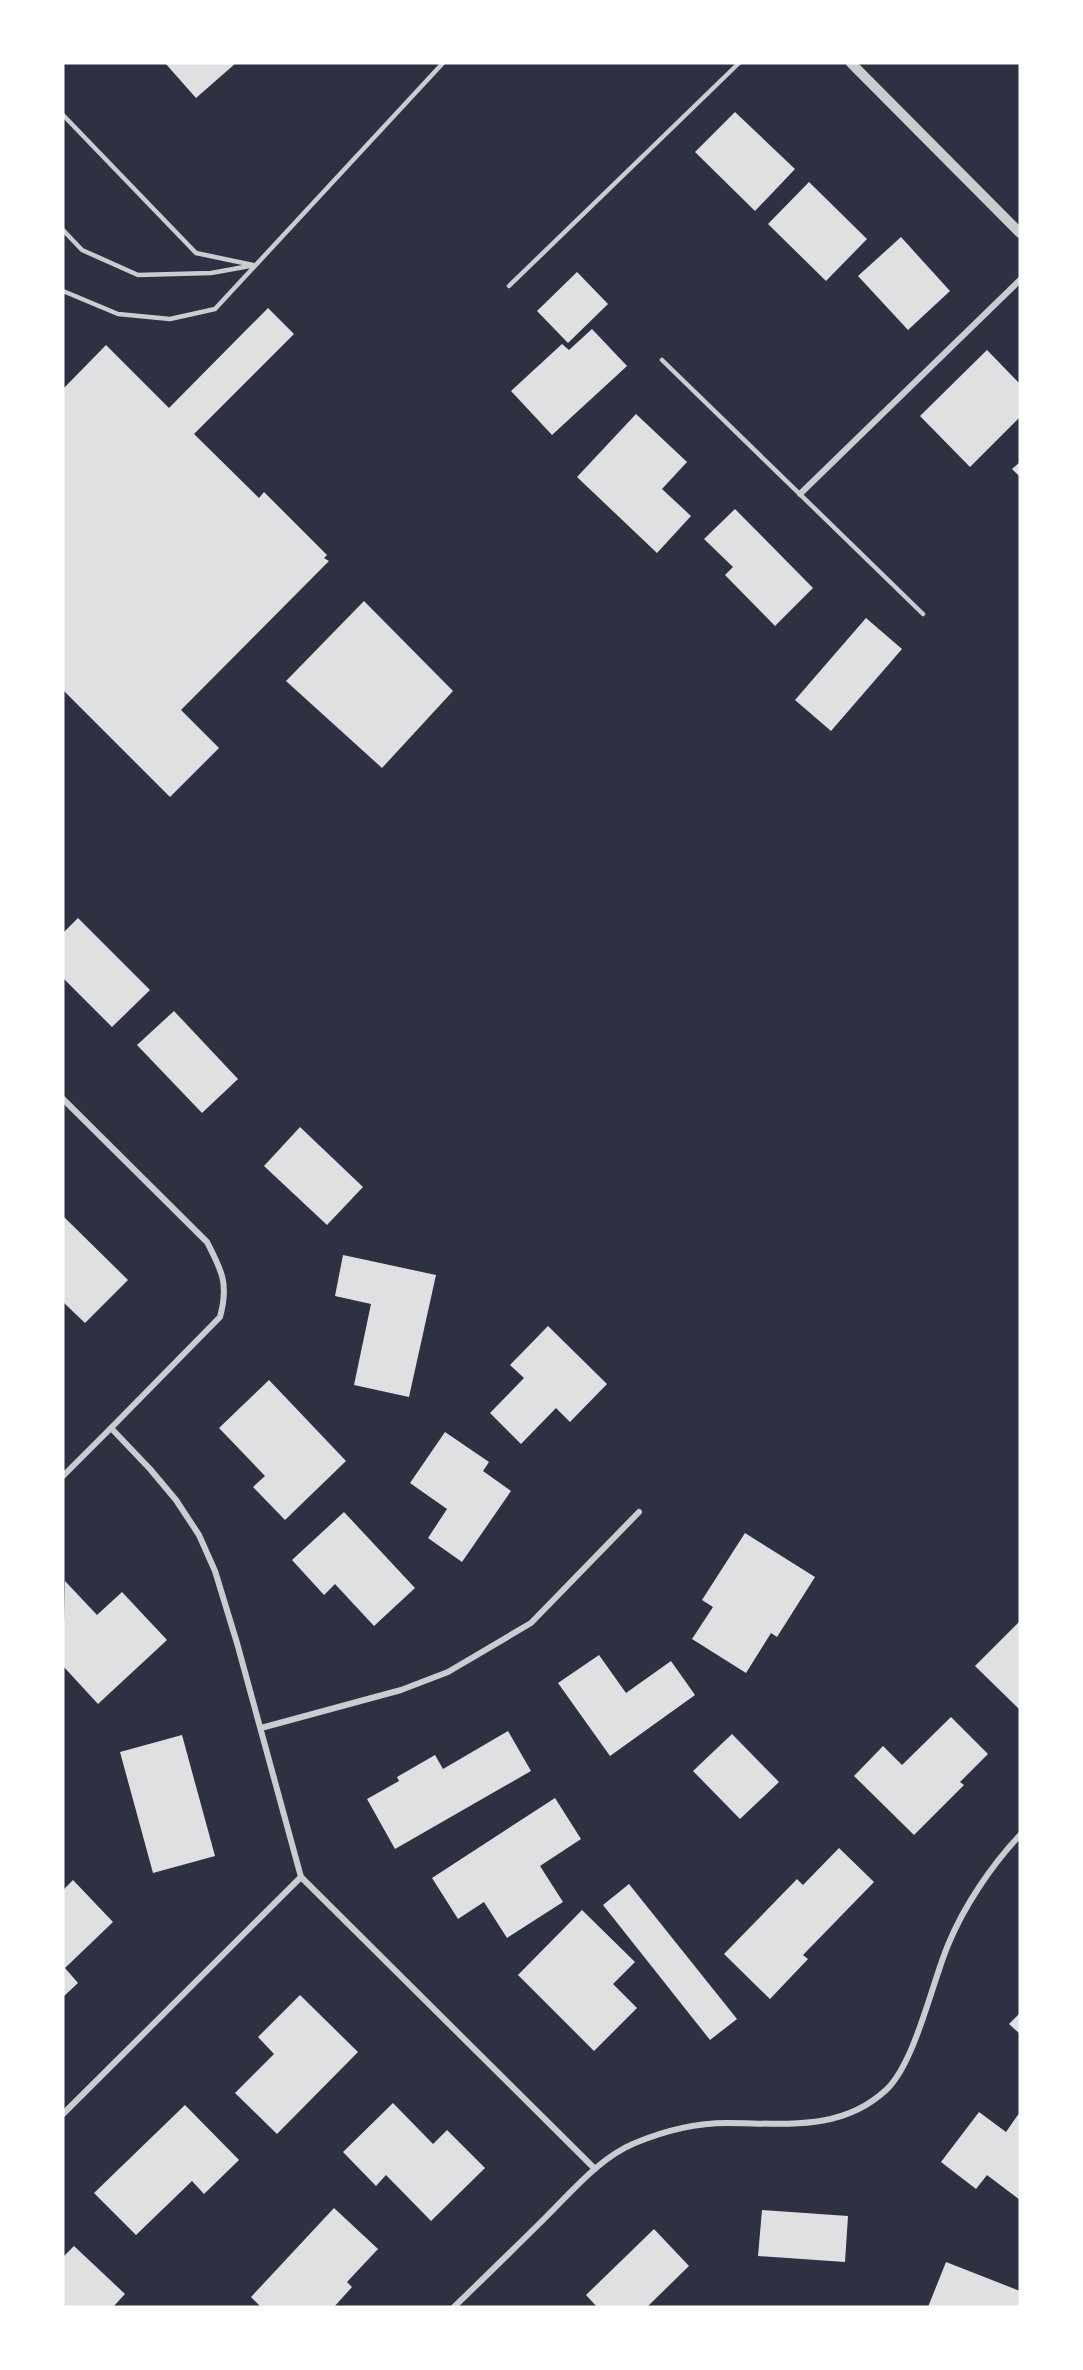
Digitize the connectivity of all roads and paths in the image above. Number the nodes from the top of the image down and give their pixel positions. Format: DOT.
graph roads {
  1 [pos="443,63"];
  2 [pos="739,63"];
  3 [pos="851,63"];
  4 [pos="63,116"];
  5 [pos="63,230"];
  6 [pos="1020,233"];
  7 [pos="253,265"];
  8 [pos="1020,280"];
  9 [pos="509,285"];
  10 [pos="63,291"];
  11 [pos="662,360"];
  12 [pos="800,494"];
  13 [pos="923,614"];
  14 [pos="63,1099"];
  15 [pos="111,1428"];
  16 [pos="63,1476"];
  17 [pos="639,1512"];
  18 [pos="261,1728"];
  19 [pos="1020,1835"];
  20 [pos="301,1876"];
  21 [pos="63,2115"];
  22 [pos="595,2169"];
  23 [pos="454,2307"];
  1 -- 7 [label="lane"];
  2 -- 9 [label="lane"];
  3 -- 6 [label="street"];
  4 -- 7 [label="lane"];
  5 -- 7 [label="lane"];
  7 -- 10 [label="lane"];
  8 -- 12 [label="street"];
  11 -- 12 [label="lane"];
  12 -- 13 [label="lane"];
  14 -- 15 [label="street"];
  15 -- 16 [label="street"];
  15 -- 18 [label="street"];
  17 -- 18 [label="street"];
  18 -- 20 [label="street"];
  19 -- 22 [label="street"];
  20 -- 21 [label="street"];
  20 -- 22 [label="street"];
  22 -- 23 [label="street"];
}
